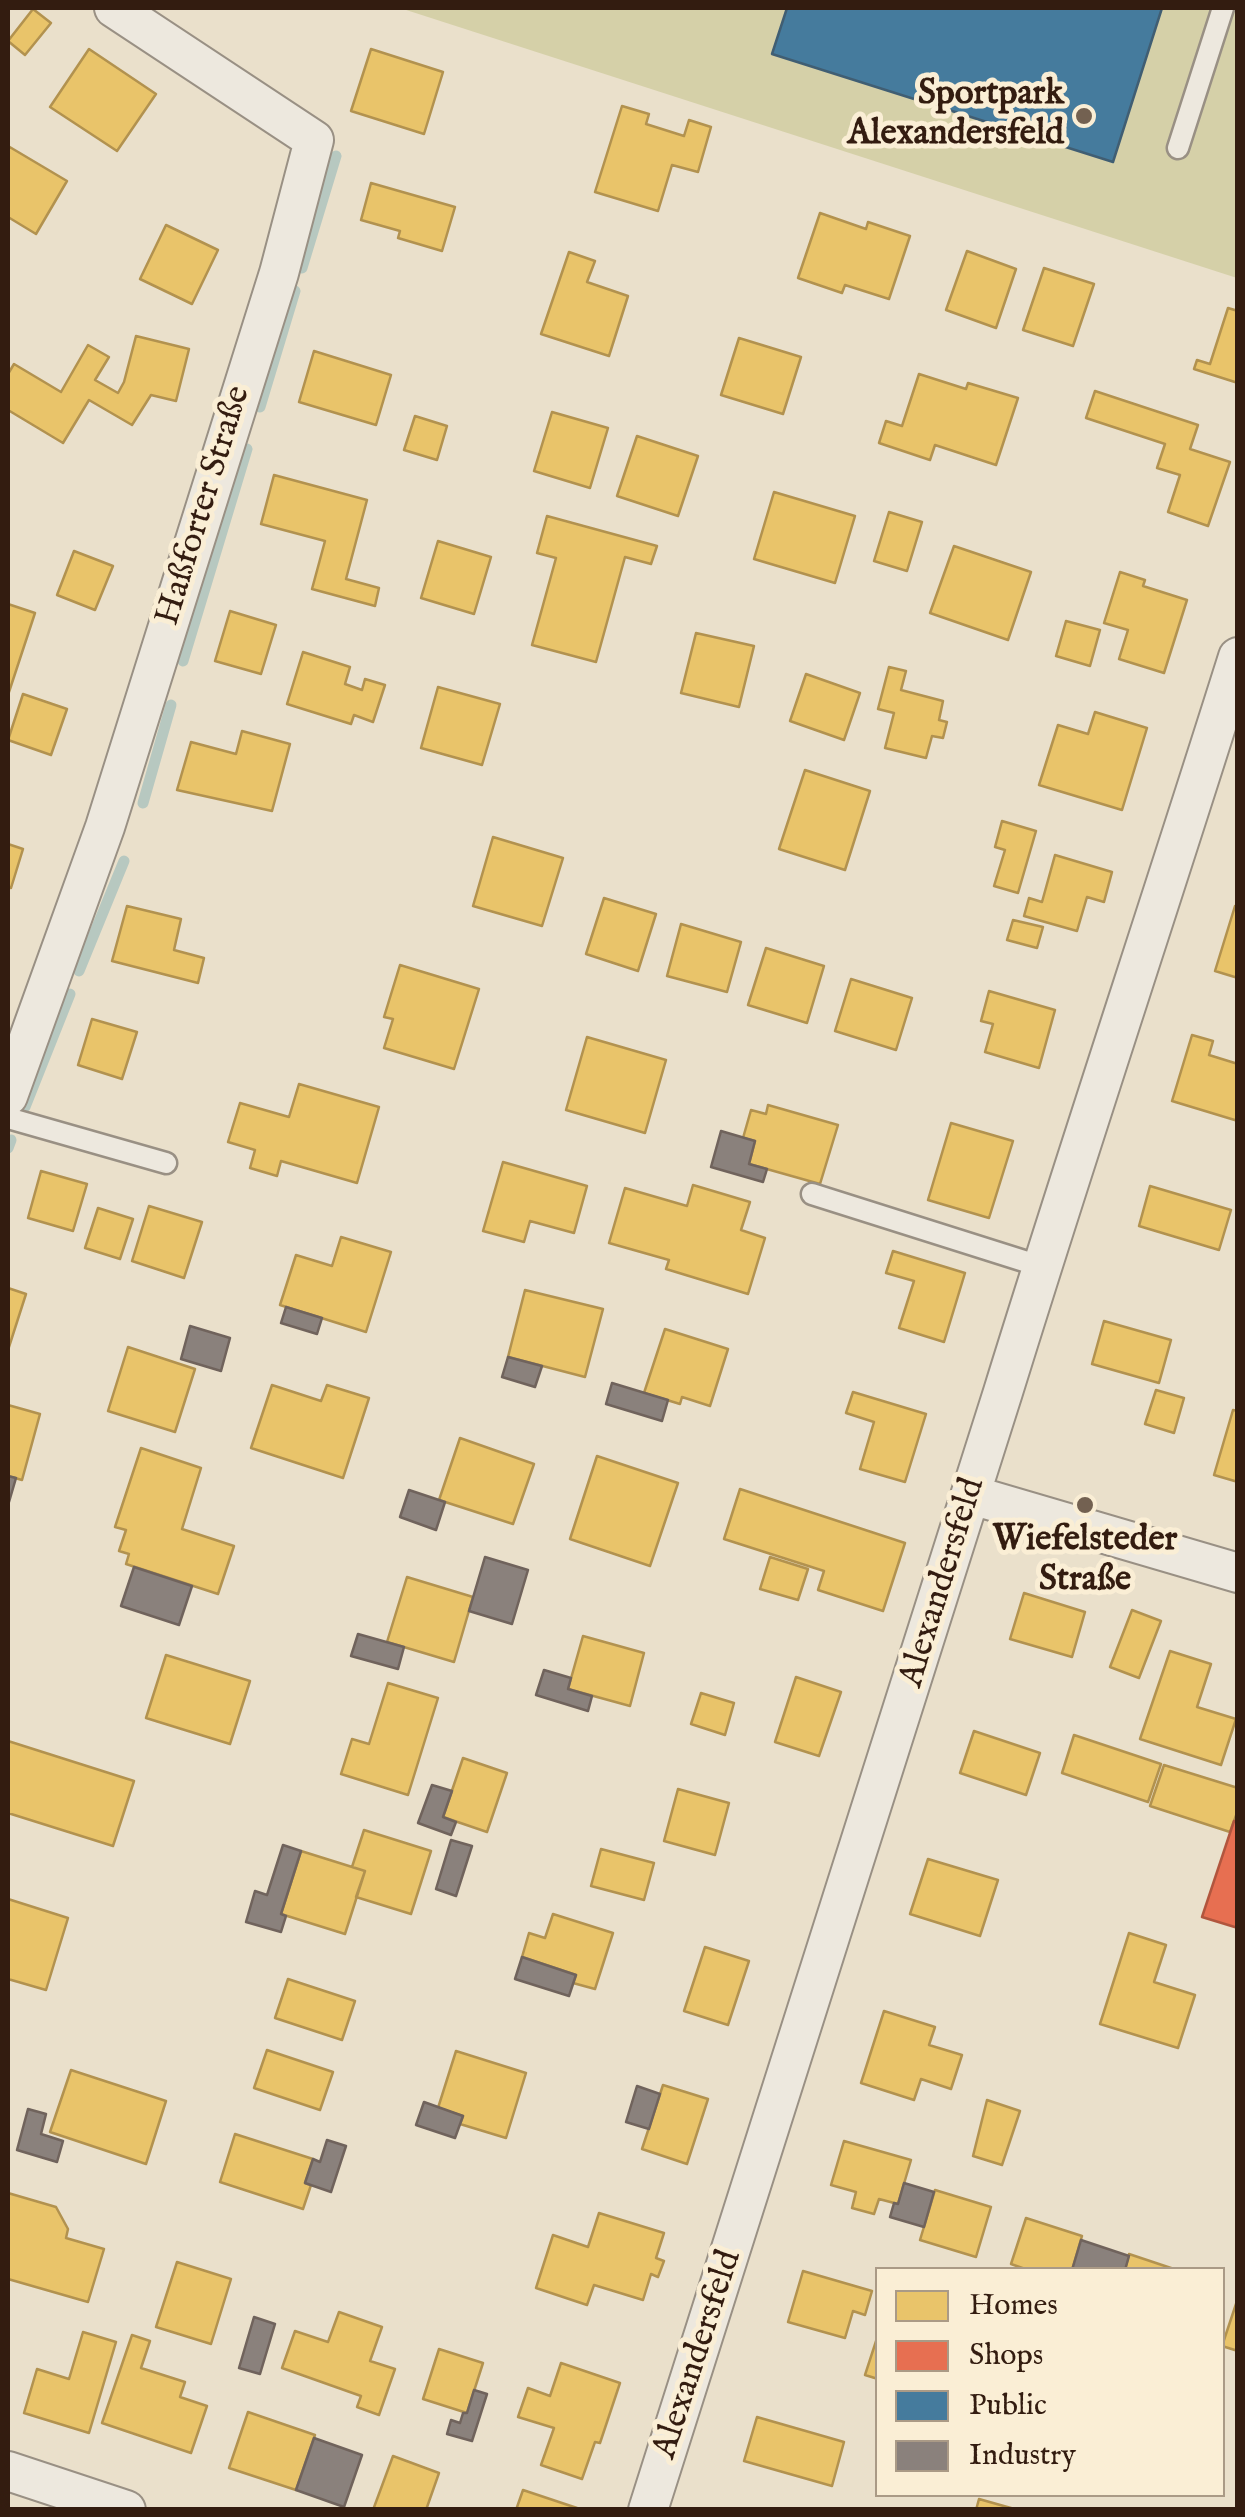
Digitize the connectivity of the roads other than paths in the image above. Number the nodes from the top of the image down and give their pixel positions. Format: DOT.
graph roads {
  1 [pos="114,8"];
  2 [pos="1223,8"];
  3 [pos="1178,148"];
  4 [pos="1238,656"];
  5 [pos="1229,715"];
  6 [pos="8,1096"];
  7 [pos="8,1118"];
  8 [pos="166,1162"];
  9 [pos="812,1194"];
  10 [pos="1043,1266"];
  11 [pos="972,1495"];
  12 [pos="1238,1573"];
  13 [pos="8,2472"];
  14 [pos="126,2510"];
  15 [pos="648,2510"];
  1 -- 6 [label="street, Haßforter Straße"];
  2 -- 3 [label="lane"];
  4 -- 5 [label="street, Alexandersfeld"];
  5 -- 10 [label="street, Alexandersfeld"];
  7 -- 8 [label="lane"];
  9 -- 10 [label="lane"];
  10 -- 11 [label="street, Alexandersfeld"];
  11 -- 12 [label="street"];
  11 -- 15 [label="street, Alexandersfeld"];
  13 -- 14 [label="street"];
}
